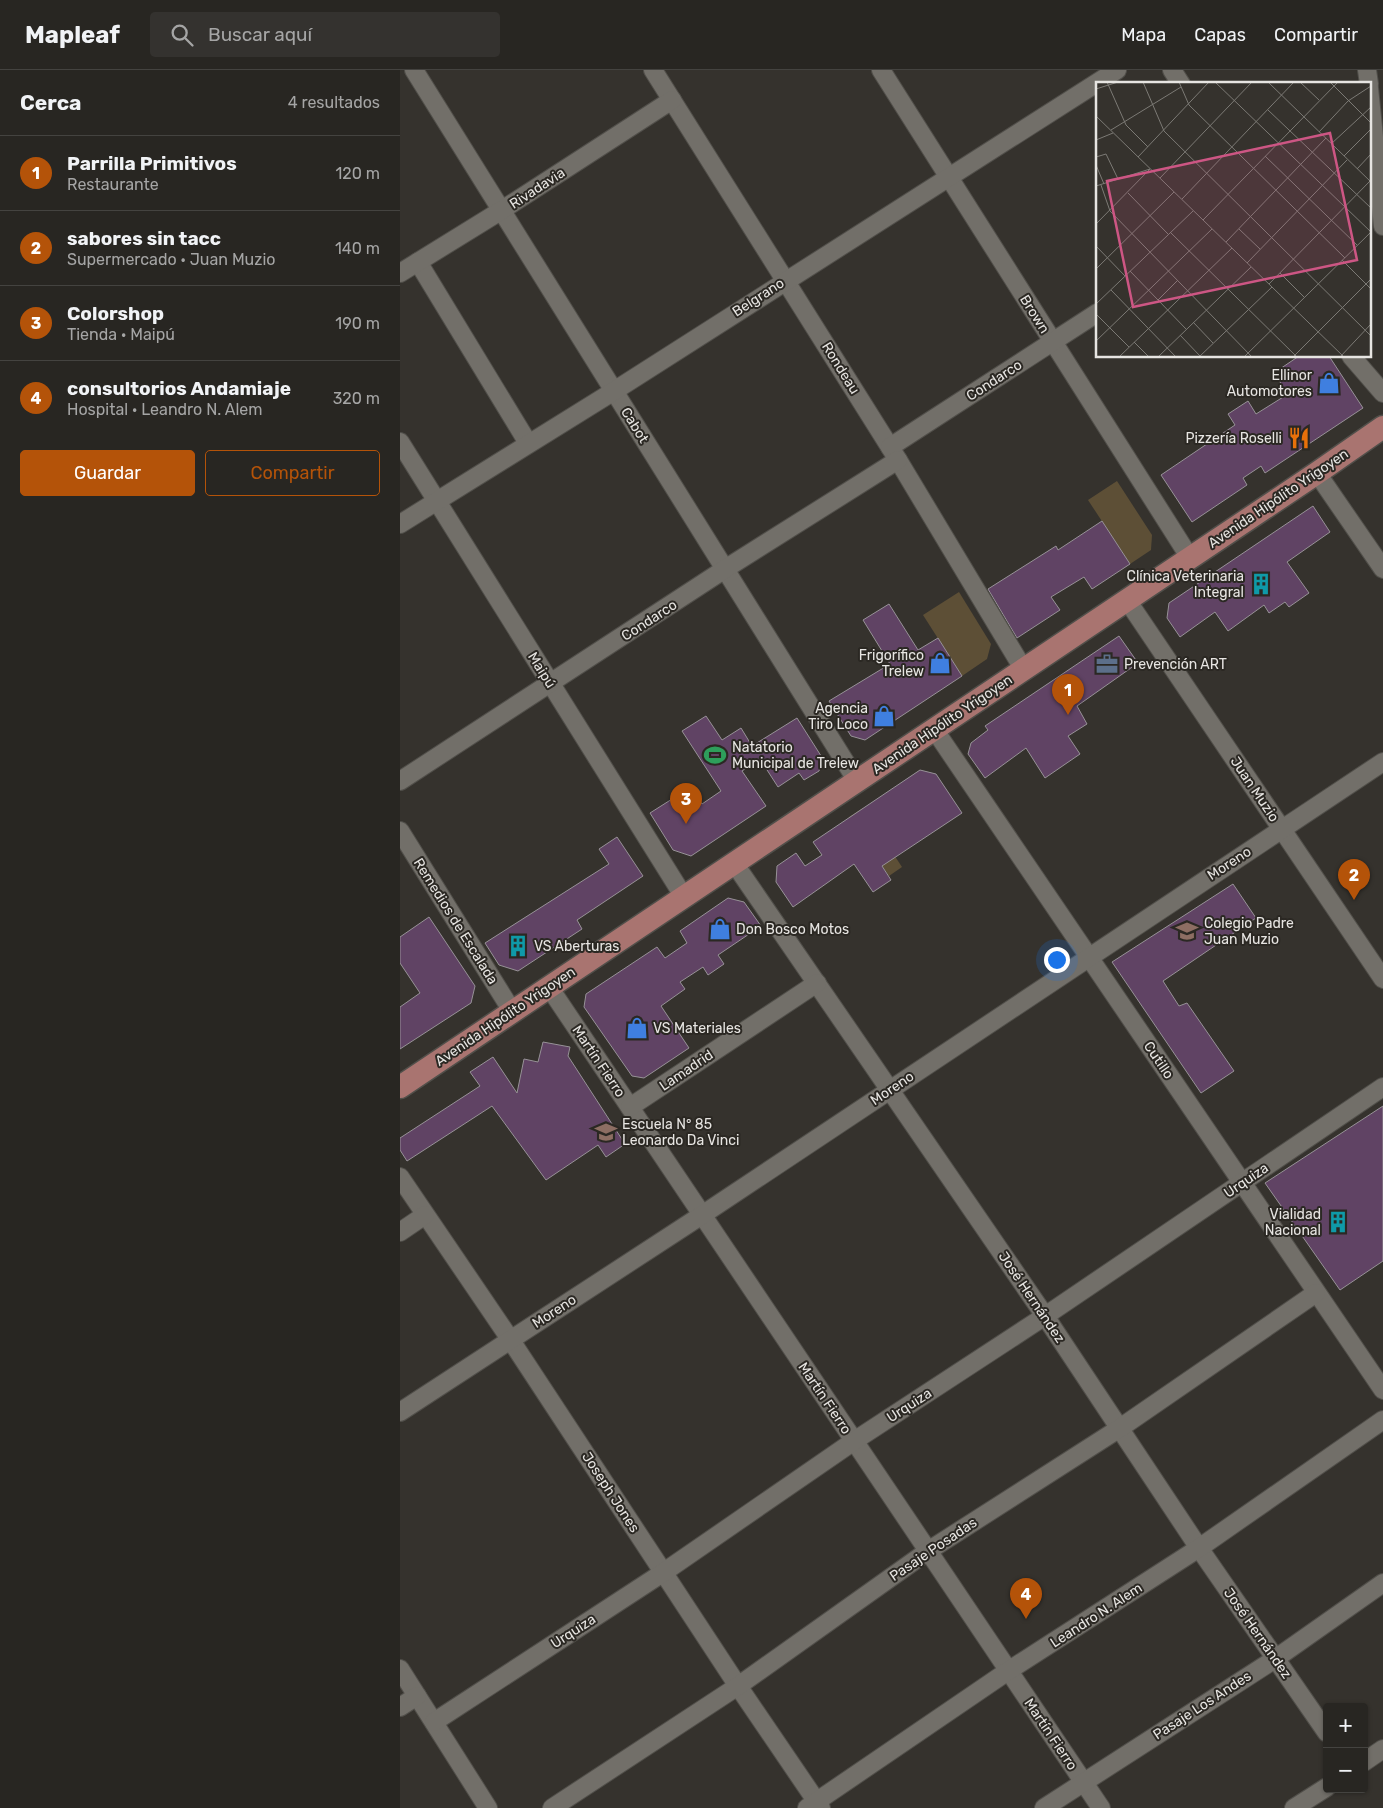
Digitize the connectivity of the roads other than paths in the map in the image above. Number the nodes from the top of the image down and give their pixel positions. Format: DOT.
graph roads {
  1 [pos="414,70"];
  2 [pos="653,70"];
  3 [pos="881,70"];
  4 [pos="1116,70"];
  5 [pos="1172,70"];
  6 [pos="1097,82"];
  7 [pos="1180,82"];
  8 [pos="1096,83"];
  9 [pos="672,100"];
  10 [pos="1371,101"];
  11 [pos="1379,154"];
  12 [pos="948,176"];
  13 [pos="502,210"];
  14 [pos="1383,226"];
  15 [pos="418,262"];
  16 [pos="400,273"];
  17 [pos="785,280"];
  18 [pos="1096,314"];
  19 [pos="1053,342"];
  20 [pos="1353,358"];
  21 [pos="614,391"];
  22 [pos="1383,393"];
  23 [pos="1383,427"];
  24 [pos="400,442"];
  25 [pos="528,443"];
  26 [pos="894,454"];
  27 [pos="1317,473"];
  28 [pos="437,501"];
  29 [pos="400,524"];
  30 [pos="1190,558"];
  31 [pos="725,569"];
  32 [pos="1383,569"];
  33 [pos="1127,600"];
  34 [pos="1024,670"];
  35 [pos="551,684"];
  36 [pos="934,729"];
  37 [pos="1383,762"];
  38 [pos="858,780"];
  39 [pos="400,781"];
  40 [pos="1282,829"];
  41 [pos="400,831"];
  42 [pos="734,863"];
  43 [pos="684,896"];
  44 [pos="1088,957"];
  45 [pos="1383,979"];
  46 [pos="817,983"];
  47 [pos="549,987"];
  48 [pos="512,1011"];
  49 [pos="400,1086"];
  50 [pos="1383,1087"];
  51 [pos="890,1089"];
  52 [pos="630,1107"];
  53 [pos="400,1178"];
  54 [pos="1242,1183"];
  55 [pos="426,1215"];
  56 [pos="702,1215"];
  57 [pos="400,1232"];
  58 [pos="1316,1293"];
  59 [pos="1045,1316"];
  60 [pos="510,1339"];
  61 [pos="1383,1390"];
  62 [pos="400,1412"];
  63 [pos="1383,1420"];
  64 [pos="1120,1428"];
  65 [pos="854,1441"];
  66 [pos="1199,1548"];
  67 [pos="928,1550"];
  68 [pos="664,1572"];
  69 [pos="1383,1583"];
  70 [pos="1275,1658"];
  71 [pos="400,1669"];
  72 [pos="1008,1671"];
  73 [pos="738,1686"];
  74 [pos="417,1696"];
  75 [pos="400,1708"];
  76 [pos="434,1722"];
  77 [pos="1323,1727"];
  78 [pos="1383,1749"];
  79 [pos="1368,1759"];
  80 [pos="1084,1781"];
  81 [pos="1323,1790"];
  82 [pos="815,1806"];
  83 [pos="1301,1806"];
  84 [pos="488,1808"];
  85 [pos="552,1808"];
  86 [pos="1044,1808"];
  87 [pos="1101,1808"];
  1 -- 13 [label="street, Cabot"];
  2 -- 9 [label="street, Rondeau"];
  3 -- 12 [label="street, Brown"];
  4 -- 6 [label="street, Belgrano"];
  5 -- 7 [label="street"];
  8 -- 12 [label="street, Belgrano"];
  9 -- 13 [label="street, Rivadavia"];
  9 -- 17 [label="street, Rondeau"];
  10 -- 11 [label="street"];
  11 -- 14 [label="street"];
  12 -- 17 [label="street, Belgrano"];
  12 -- 19 [label="street, Brown"];
  13 -- 15 [label="street, Rivadavia"];
  13 -- 21 [label="street, Cabot"];
  15 -- 16 [label="street, Rivadavia"];
  15 -- 25 [label="street"];
  17 -- 21 [label="street, Belgrano"];
  17 -- 26 [label="street, Rondeau"];
  18 -- 19 [label="street, Condarco"];
  19 -- 26 [label="street, Condarco"];
  19 -- 30 [label="street, Brown"];
  20 -- 22 [label="street"];
  21 -- 25 [label="street, Belgrano"];
  21 -- 31 [label="street, Cabot"];
  23 -- 27 [label="main road, Avenida Hipólito Yrigoyen"];
  24 -- 28 [label="street, Maipú"];
  25 -- 28 [label="street, Belgrano"];
  26 -- 31 [label="street, Condarco"];
  26 -- 34 [label="street, Rondeau"];
  27 -- 30 [label="main road, Avenida Hipólito Yrigoyen"];
  27 -- 32 [label="street"];
  28 -- 29 [label="street, Belgrano"];
  28 -- 35 [label="street, Maipú"];
  30 -- 33 [label="main road, Avenida Hipólito Yrigoyen"];
  31 -- 35 [label="street, Condarco"];
  31 -- 38 [label="street, Cabot"];
  33 -- 34 [label="main road, Avenida Hipólito Yrigoyen"];
  33 -- 40 [label="street, Juan Muzio"];
  34 -- 36 [label="main road, Avenida Hipólito Yrigoyen"];
  35 -- 39 [label="street, Condarco"];
  35 -- 43 [label="street, Maipú"];
  36 -- 38 [label="main road, Avenida Hipólito Yrigoyen"];
  36 -- 44 [label="street, Cutillo"];
  37 -- 40 [label="street, Moreno"];
  38 -- 42 [label="main road, Avenida Hipólito Yrigoyen"];
  40 -- 44 [label="street, Moreno"];
  40 -- 45 [label="street, Juan Muzio"];
  41 -- 48 [label="street, Remedios de Escalada"];
  42 -- 43 [label="main road, Avenida Hipólito Yrigoyen"];
  42 -- 46 [label="street, José Hernández"];
  43 -- 47 [label="main road, Avenida Hipólito Yrigoyen"];
  44 -- 51 [label="street, Moreno"];
  44 -- 54 [label="street, Cutillo"];
  46 -- 51 [label="street, José Hernández"];
  46 -- 52 [label="street, Lamadrid"];
  47 -- 48 [label="main road, Avenida Hipólito Yrigoyen"];
  47 -- 52 [label="street, Martín Fierro"];
  48 -- 49 [label="main road, Avenida Hipólito Yrigoyen"];
  50 -- 54 [label="street, Urquiza"];
  51 -- 56 [label="street, Moreno"];
  51 -- 59 [label="street, José Hernández"];
  52 -- 56 [label="street, Martín Fierro"];
  53 -- 55 [label="street, Joseph Jones"];
  54 -- 58 [label="street, Cutillo"];
  54 -- 59 [label="street, Urquiza"];
  55 -- 57 [label="street"];
  55 -- 60 [label="street, Joseph Jones"];
  56 -- 60 [label="street, Moreno"];
  56 -- 65 [label="street, Martín Fierro"];
  58 -- 61 [label="street, Cutillo"];
  58 -- 64 [label="street, Pasaje Posadas"];
  59 -- 64 [label="street, José Hernández"];
  59 -- 65 [label="street, Urquiza"];
  60 -- 62 [label="street, Moreno"];
  60 -- 68 [label="street, Joseph Jones"];
  63 -- 66 [label="street, Leandro N. Alem"];
  64 -- 66 [label="street, José Hernández"];
  64 -- 67 [label="street, Pasaje Posadas"];
  65 -- 67 [label="street, Martín Fierro"];
  65 -- 68 [label="street, Urquiza"];
  66 -- 70 [label="street, José Hernández"];
  66 -- 72 [label="street, Leandro N. Alem"];
  67 -- 72 [label="street, Martín Fierro"];
  67 -- 73 [label="street, Pasaje Posadas"];
  68 -- 73 [label="street, Joseph Jones"];
  68 -- 76 [label="street, Urquiza"];
  69 -- 70 [label="street, Pasaje Los Andes"];
  70 -- 77 [label="street, José Hernández"];
  70 -- 80 [label="street, Pasaje Los Andes"];
  71 -- 74 [label="street"];
  72 -- 80 [label="street, Martín Fierro"];
  72 -- 82 [label="street, Leandro N. Alem"];
  73 -- 82 [label="street, Joseph Jones"];
  73 -- 85 [label="street, Pasaje Posadas"];
  74 -- 75 [label="street"];
  74 -- 76 [label="street"];
  76 -- 84 [label="street"];
  78 -- 79 [label="street"];
  80 -- 86 [label="street, Pasaje Los Andes"];
  80 -- 87 [label="street, Martín Fierro"];
  81 -- 83 [label="street"];
}
